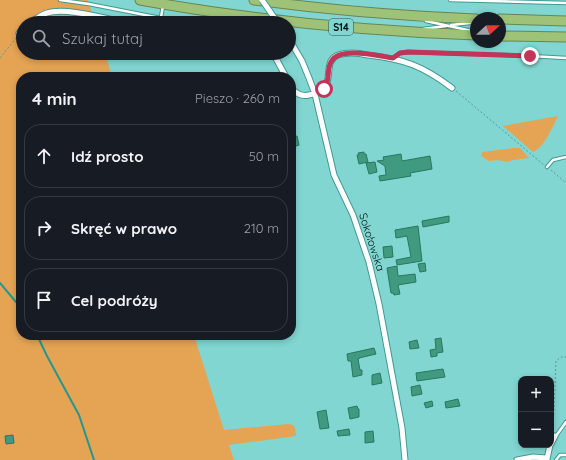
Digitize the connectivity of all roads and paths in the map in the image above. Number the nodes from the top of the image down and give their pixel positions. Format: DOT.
graph roads {
  1 [pos="60,0"];
  2 [pos="140,0"];
  3 [pos="254,0"];
  4 [pos="262,0"];
  5 [pos="450,0"];
  6 [pos="566,3"];
  7 [pos="163,4"];
  8 [pos="400,15"];
  9 [pos="40,16"];
  10 [pos="92,16"];
  11 [pos="146,16"];
  12 [pos="161,16"];
  13 [pos="245,16"];
  14 [pos="273,16"];
  15 [pos="470,19"];
  16 [pos="506,20"];
  17 [pos="566,20"];
  18 [pos="296,22"];
  19 [pos="470,23"];
  20 [pos="448,26"];
  21 [pos="470,31"];
  22 [pos="399,32"];
  23 [pos="470,36"];
  24 [pos="506,36"];
  25 [pos="566,37"];
  26 [pos="16,38"];
  27 [pos="296,51"];
  28 [pos="0,58"];
  29 [pos="393,58"];
  30 [pos="566,58"];
  31 [pos="277,60"];
  32 [pos="283,72"];
  33 [pos="452,88"];
  34 [pos="296,92"];
  35 [pos="315,94"];
  36 [pos="566,157"];
  37 [pos="547,167"];
  38 [pos="566,183"];
  39 [pos="566,357"];
  40 [pos="566,422"];
  41 [pos="555,436"];
  42 [pos="550,448"];
  43 [pos="566,455"];
  44 [pos="547,459"];
  45 [pos="405,460"];
  46 [pos="517,460"];
  47 [pos="556,460"];
  1 -- 11 [label="lane"];
  2 -- 7 [label="highway, S14"];
  3 -- 8 [label="highway, S14"];
  4 -- 14 [label="street, bridge"];
  5 -- 6 [label="lane"];
  7 -- 12 [label="lane"];
  7 -- 13 [label="highway, S14"];
  8 -- 15 [label="highway, S14"];
  8 -- 20 [label="lane"];
  9 -- 10 [label="street"];
  16 -- 17 [label="highway"];
  18 -- 22 [label="highway, S14"];
  19 -- 20 [label="lane"];
  20 -- 21 [label="lane"];
  20 -- 22 [label="lane"];
  22 -- 23 [label="highway, S14"];
  24 -- 25 [label="highway"];
  26 -- 28 [label="path"];
  27 -- 35 [label="street, Sokołowska"];
  29 -- 30 [label="lane"];
  29 -- 33 [label="street"];
  29 -- 35 [label="street"];
  31 -- 32 [label="street"];
  33 -- 37 [label="path"];
  34 -- 35 [label="street"];
  35 -- 45 [label="street, Sokołowska"];
  36 -- 37 [label="lane"];
  37 -- 38 [label="path"];
  39 -- 41 [label="path"];
  40 -- 41 [label="lane"];
  42 -- 44 [label="street"];
  43 -- 47 [label="lane"];
  44 -- 46 [label="street"];
}
